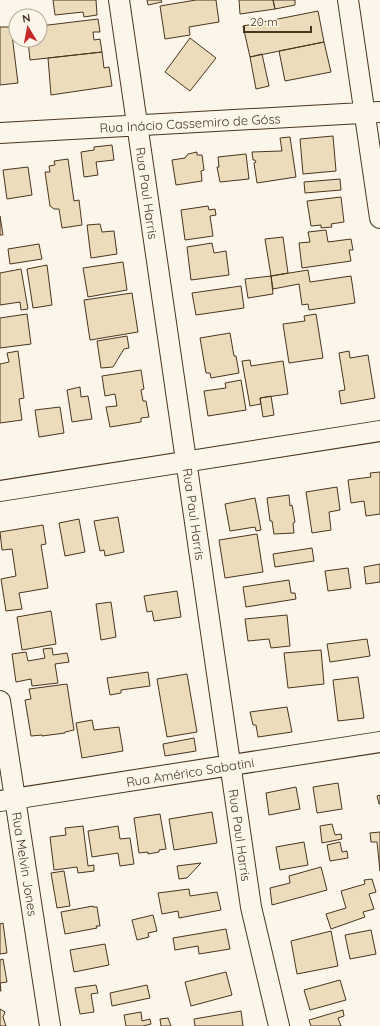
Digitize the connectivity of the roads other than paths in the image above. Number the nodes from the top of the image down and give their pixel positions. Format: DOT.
graph roads {
  1 [pos="120,0"];
  2 [pos="348,0"];
  3 [pos="372,112"];
  4 [pos="138,126"];
  5 [pos="0,133"];
  6 [pos="380,218"];
  7 [pos="380,431"];
  8 [pos="186,462"];
  9 [pos="0,491"];
  10 [pos="0,701"];
  11 [pos="380,742"];
  12 [pos="230,766"];
  13 [pos="8,800"];
  14 [pos="50,1026"];
  15 [pos="279,1026"];
  1 -- 4 [label="street, Rua Paul Harris"];
  2 -- 3 [label="street"];
  3 -- 4 [label="street, Rua Inácio Cassemiro de Góss"];
  3 -- 6 [label="street"];
  4 -- 5 [label="street, Rua Inácio Cassemiro de Góss"];
  4 -- 8 [label="street, Rua Paul Harris"];
  7 -- 8 [label="street"];
  8 -- 9 [label="street"];
  8 -- 12 [label="street, Rua Paul Harris"];
  10 -- 13 [label="street, Rua Melvin Jones"];
  11 -- 12 [label="street, Rua Américo Sabatini"];
  12 -- 13 [label="street, Rua Américo Sabatini"];
  12 -- 15 [label="street, Rua Paul Harris"];
  13 -- 14 [label="street, Rua Melvin Jones"];
}
